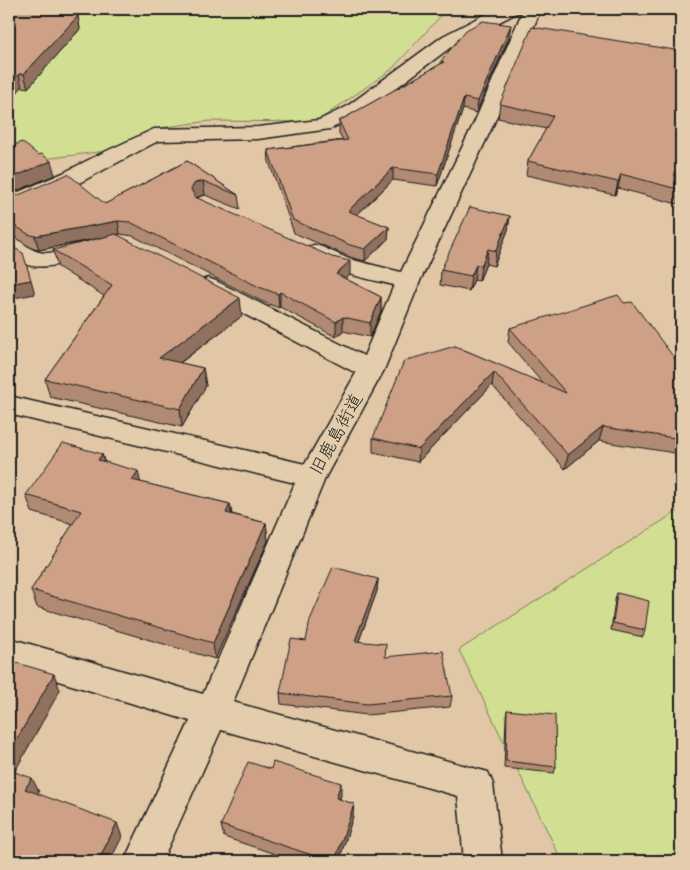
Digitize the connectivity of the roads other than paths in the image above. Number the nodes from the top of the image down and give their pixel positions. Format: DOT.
graph roads {
  1 [pos="515,9"];
  2 [pos="532,9"];
  3 [pos="9,204"];
  4 [pos="110,242"];
  5 [pos="9,243"];
  6 [pos="296,244"];
  7 [pos="186,275"];
  8 [pos="408,281"];
  9 [pos="371,370"];
  10 [pos="9,405"];
  11 [pos="312,476"];
  12 [pos="9,652"];
  13 [pos="212,712"];
  14 [pos="144,861"];
  15 [pos="483,861"];
  1 -- 3 [label="street"];
  2 -- 8 [label="street, 旧鹿島街道"];
  4 -- 5 [label="street"];
  6 -- 8 [label="street"];
  7 -- 9 [label="street"];
  8 -- 9 [label="street, 旧鹿島街道"];
  9 -- 11 [label="street, 旧鹿島街道"];
  10 -- 11 [label="street"];
  11 -- 13 [label="street, 旧鹿島街道"];
  12 -- 13 [label="street"];
  13 -- 14 [label="street, 旧鹿島街道"];
  13 -- 15 [label="street"];
}
